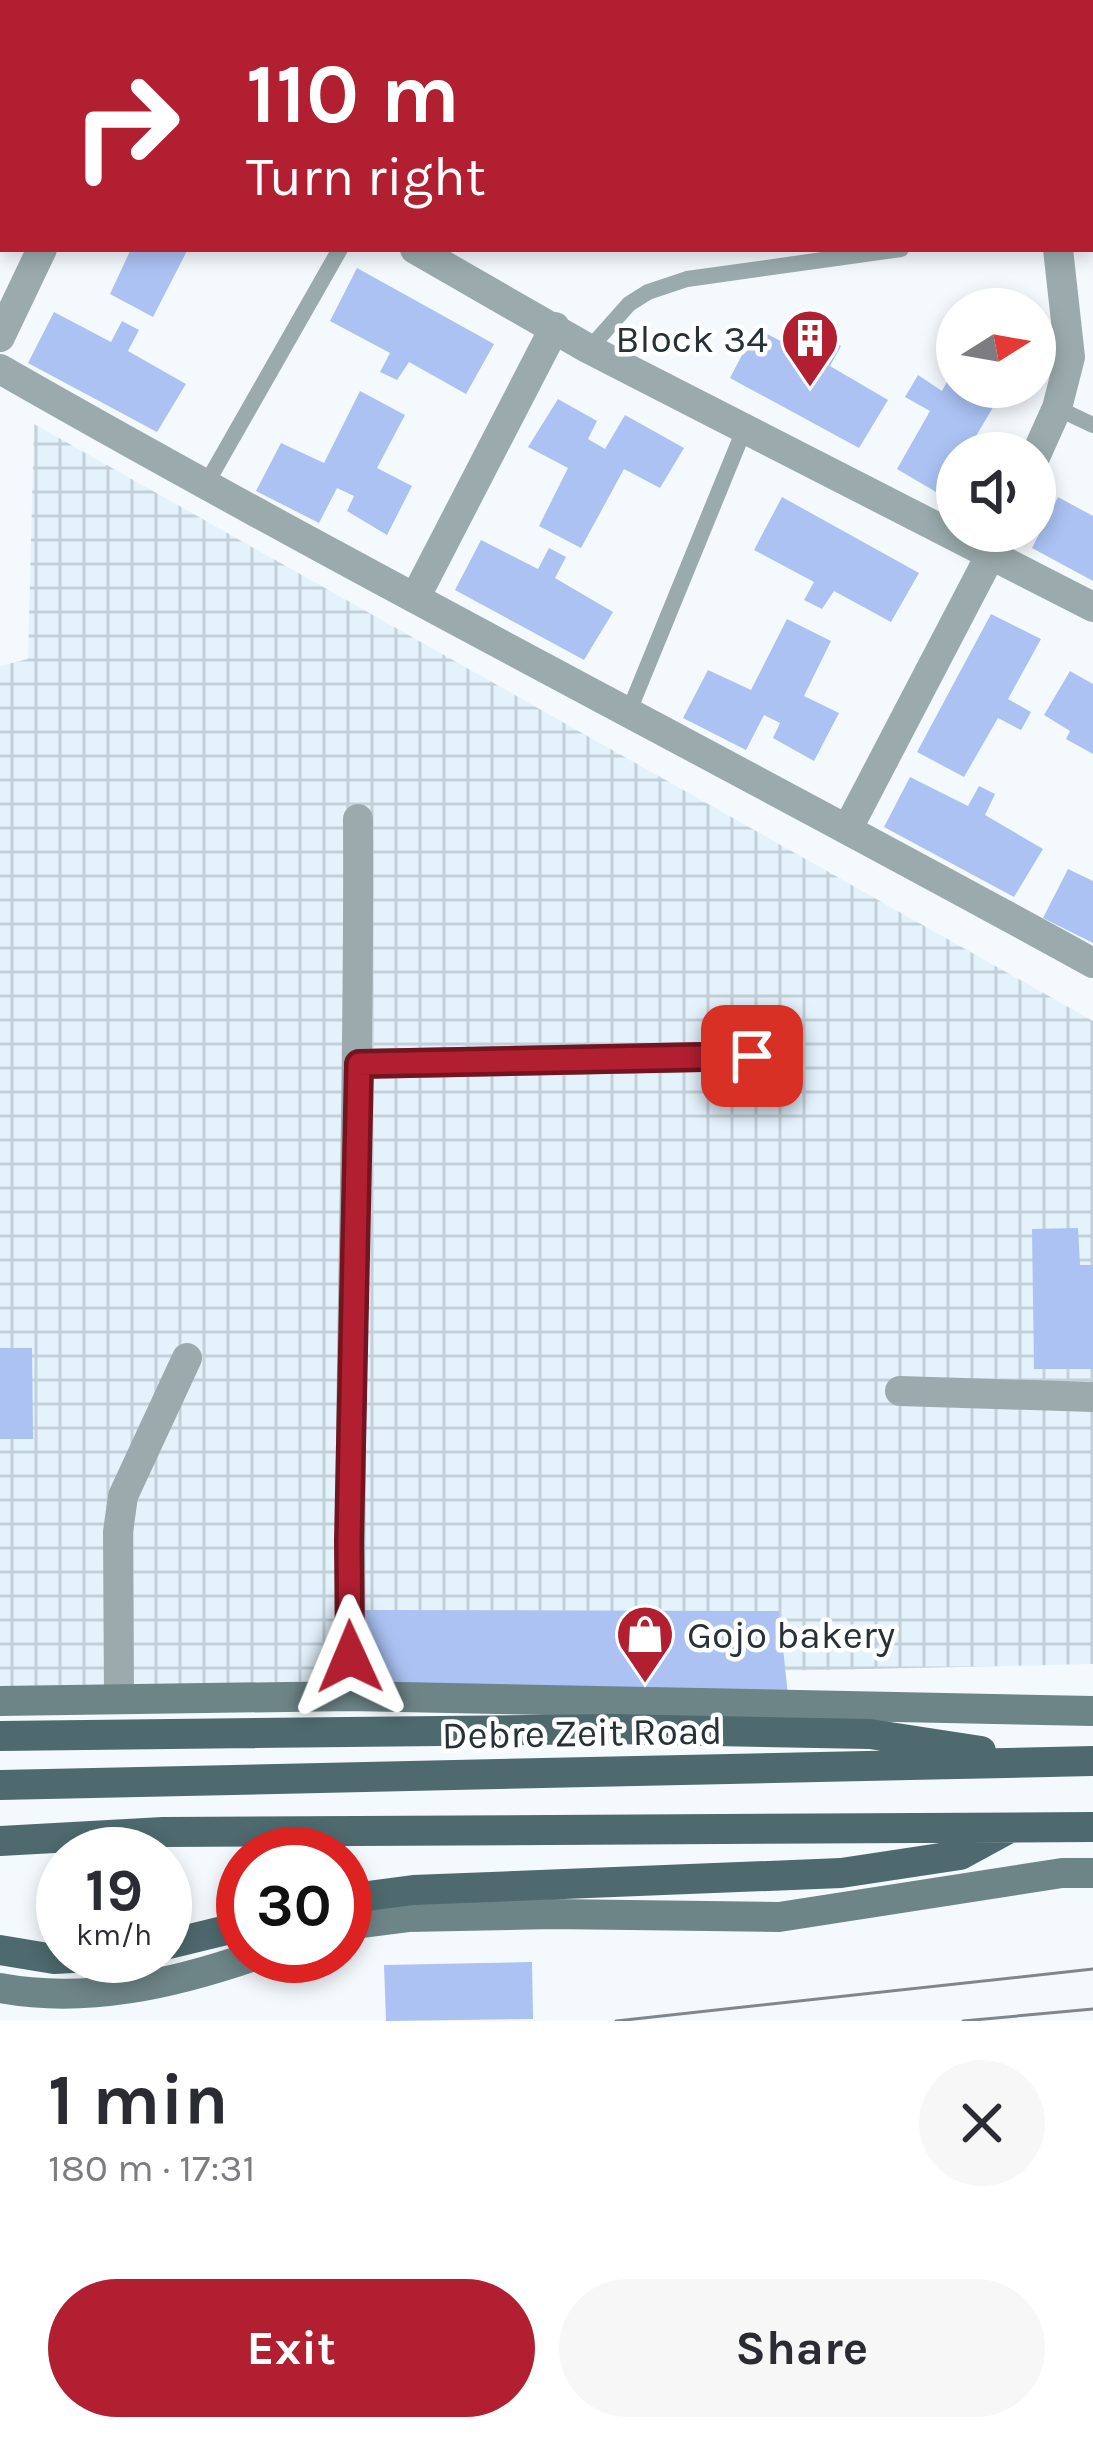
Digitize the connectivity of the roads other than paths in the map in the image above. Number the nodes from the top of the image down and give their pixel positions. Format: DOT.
graph roads {
  1 [pos="41,252"];
  2 [pos="338,252"];
  3 [pos="420,252"];
  4 [pos="880,252"];
  5 [pos="1058,252"];
  6 [pos="555,327"];
  7 [pos="0,337"];
  8 [pos="589,349"];
  9 [pos="0,369"];
  10 [pos="1057,408"];
  11 [pos="1093,425"];
  12 [pos="744,430"];
  13 [pos="1046,432"];
  14 [pos="205,486"];
  15 [pos="936,515"];
  16 [pos="993,552"];
  17 [pos="1013,552"];
  18 [pos="416,596"];
  19 [pos="1093,607"];
  20 [pos="629,711"];
  21 [pos="358,819"];
  22 [pos="848,828"];
  23 [pos="1093,963"];
  24 [pos="752,1056"];
  25 [pos="359,1064"];
  26 [pos="187,1358"];
  27 [pos="900,1391"];
  28 [pos="1093,1396"];
  29 [pos="351,1696"];
  30 [pos="119,1697"];
  31 [pos="0,1701"];
  32 [pos="1093,1711"];
  33 [pos="0,1736"];
  34 [pos="1093,1761"];
  35 [pos="1040,1763"];
  36 [pos="0,1785"];
  37 [pos="1011,1827"];
  38 [pos="1093,1827"];
  39 [pos="0,1841"];
  40 [pos="1093,1873"];
  41 [pos="372,1895"];
  42 [pos="372,1922"];
  43 [pos="0,1950"];
  44 [pos="36,1956"];
  45 [pos="216,1969"];
  46 [pos="0,1988"];
  1 -- 7 [label="street"];
  2 -- 14 [label="lane"];
  3 -- 6 [label="street"];
  4 -- 8 [label="lane"];
  5 -- 10 [label="street"];
  6 -- 8 [label="street"];
  6 -- 18 [label="street"];
  8 -- 12 [label="street"];
  9 -- 14 [label="street"];
  10 -- 11 [label="lane"];
  10 -- 13 [label="street"];
  12 -- 15 [label="street"];
  12 -- 20 [label="lane"];
  14 -- 18 [label="street"];
  16 -- 22 [label="street"];
  17 -- 19 [label="street"];
  18 -- 20 [label="street"];
  20 -- 22 [label="street"];
  21 -- 25 [label="street"];
  22 -- 23 [label="street"];
  24 -- 25 [label="street"];
  25 -- 29 [label="street"];
  26 -- 30 [label="street"];
  27 -- 28 [label="street"];
  29 -- 30 [label="main road"];
  29 -- 32 [label="main road"];
  30 -- 31 [label="main road"];
  33 -- 35 [label="main road"];
  34 -- 35 [label="main road, Debre Zeit Road"];
  35 -- 36 [label="main road, Debre Zeit Road"];
  37 -- 38 [label="main road"];
  37 -- 39 [label="main road"];
  37 -- 41 [label="main road"];
  40 -- 42 [label="main road"];
  43 -- 44 [label="main road"];
  45 -- 46 [label="main road"];
}
